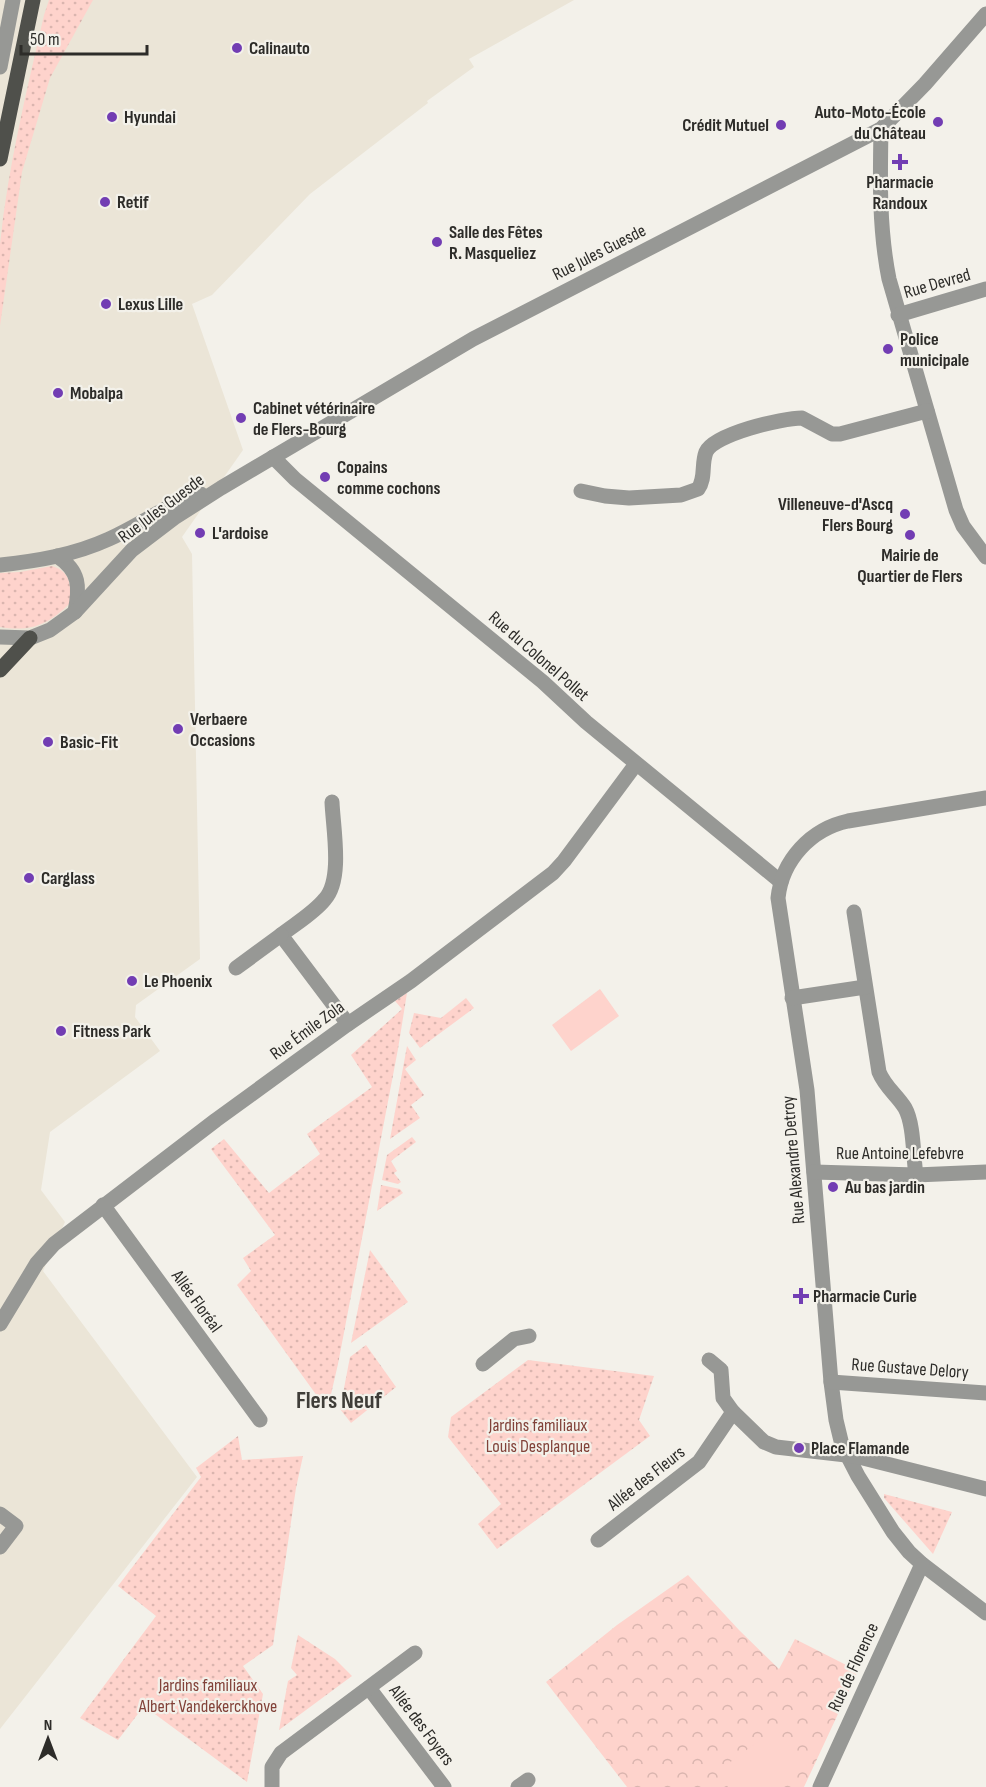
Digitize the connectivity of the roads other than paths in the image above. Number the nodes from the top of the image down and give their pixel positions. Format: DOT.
graph roads {
  1 [pos="13,0"];
  2 [pos="33,0"];
  3 [pos="982,19"];
  4 [pos="0,67"];
  5 [pos="881,129"];
  6 [pos="0,159"];
  7 [pos="986,289"];
  8 [pos="898,315"];
  9 [pos="927,411"];
  10 [pos="273,457"];
  11 [pos="221,488"];
  12 [pos="581,491"];
  13 [pos="57,556"];
  14 [pos="986,557"];
  15 [pos="0,565"];
  16 [pos="75,612"];
  17 [pos="0,635"];
  18 [pos="30,638"];
  19 [pos="0,670"];
  20 [pos="636,764"];
  21 [pos="986,798"];
  22 [pos="332,802"];
  23 [pos="781,882"];
  24 [pos="854,912"];
  25 [pos="281,935"];
  26 [pos="236,968"];
  27 [pos="865,987"];
  28 [pos="792,998"];
  29 [pos="348,1024"];
  30 [pos="814,1172"];
  31 [pos="986,1172"];
  32 [pos="916,1175"];
  33 [pos="103,1205"];
  34 [pos="0,1324"];
  35 [pos="529,1336"];
  36 [pos="709,1360"];
  37 [pos="483,1364"];
  38 [pos="831,1382"];
  39 [pos="986,1393"];
  40 [pos="733,1412"];
  41 [pos="260,1420"];
  42 [pos="846,1455"];
  43 [pos="986,1489"];
  44 [pos="0,1514"];
  45 [pos="598,1540"];
  46 [pos="0,1547"];
  47 [pos="922,1564"];
  48 [pos="986,1613"];
  49 [pos="415,1653"];
  50 [pos="369,1688"];
  51 [pos="272,1787"];
  52 [pos="444,1787"];
  53 [pos="820,1787"];
  1 -- 4 [label="street"];
  2 -- 6 [label="main road"];
  3 -- 5 [label="street, Rue Jules Guesde"];
  5 -- 8 [label="street"];
  5 -- 10 [label="street, Rue Jules Guesde"];
  7 -- 8 [label="street, Rue Devred"];
  8 -- 9 [label="street"];
  9 -- 12 [label="street"];
  9 -- 14 [label="street"];
  10 -- 11 [label="street, Rue Jules Guesde"];
  10 -- 20 [label="street, Rue du Colonel Pollet"];
  11 -- 13 [label="street, Rue Jules Guesde"];
  11 -- 16 [label="street, Rue Jules Guesde"];
  13 -- 15 [label="street, Rue Jules Guesde"];
  13 -- 16 [label="street"];
  16 -- 18 [label="street, Rue Jules Guesde"];
  17 -- 18 [label="street"];
  18 -- 19 [label="main road"];
  20 -- 23 [label="street, Rue du Colonel Pollet"];
  20 -- 29 [label="street, Rue Émile Zola"];
  21 -- 23 [label="street, Rue Alexandre Detroy"];
  22 -- 25 [label="street"];
  23 -- 28 [label="street, Rue Alexandre Detroy"];
  24 -- 27 [label="street"];
  25 -- 26 [label="street"];
  25 -- 29 [label="street"];
  27 -- 28 [label="street"];
  27 -- 32 [label="street"];
  28 -- 30 [label="street, Rue Alexandre Detroy"];
  29 -- 33 [label="street, Rue Émile Zola"];
  30 -- 32 [label="street, Rue Antoine Lefebvre"];
  30 -- 38 [label="street, Rue Alexandre Detroy"];
  31 -- 32 [label="street, Rue Antoine Lefebvre"];
  33 -- 34 [label="street, Rue Émile Zola"];
  33 -- 41 [label="street, Allée Floréal"];
  35 -- 37 [label="street"];
  36 -- 40 [label="street"];
  38 -- 39 [label="street, Rue Gustave Delory"];
  38 -- 42 [label="street, Rue Alexandre Detroy"];
  40 -- 42 [label="street"];
  40 -- 45 [label="street, Allée des Fleurs"];
  42 -- 43 [label="street"];
  42 -- 47 [label="street, Rue Alexandre Detroy"];
  44 -- 46 [label="street"];
  47 -- 48 [label="street, Rue Alexandre Detroy"];
  47 -- 53 [label="street, Rue de Florence"];
  49 -- 50 [label="street, Allée des Foyers"];
  50 -- 51 [label="street, Allée des Foyers"];
  50 -- 52 [label="street, Allée des Foyers"];
}
